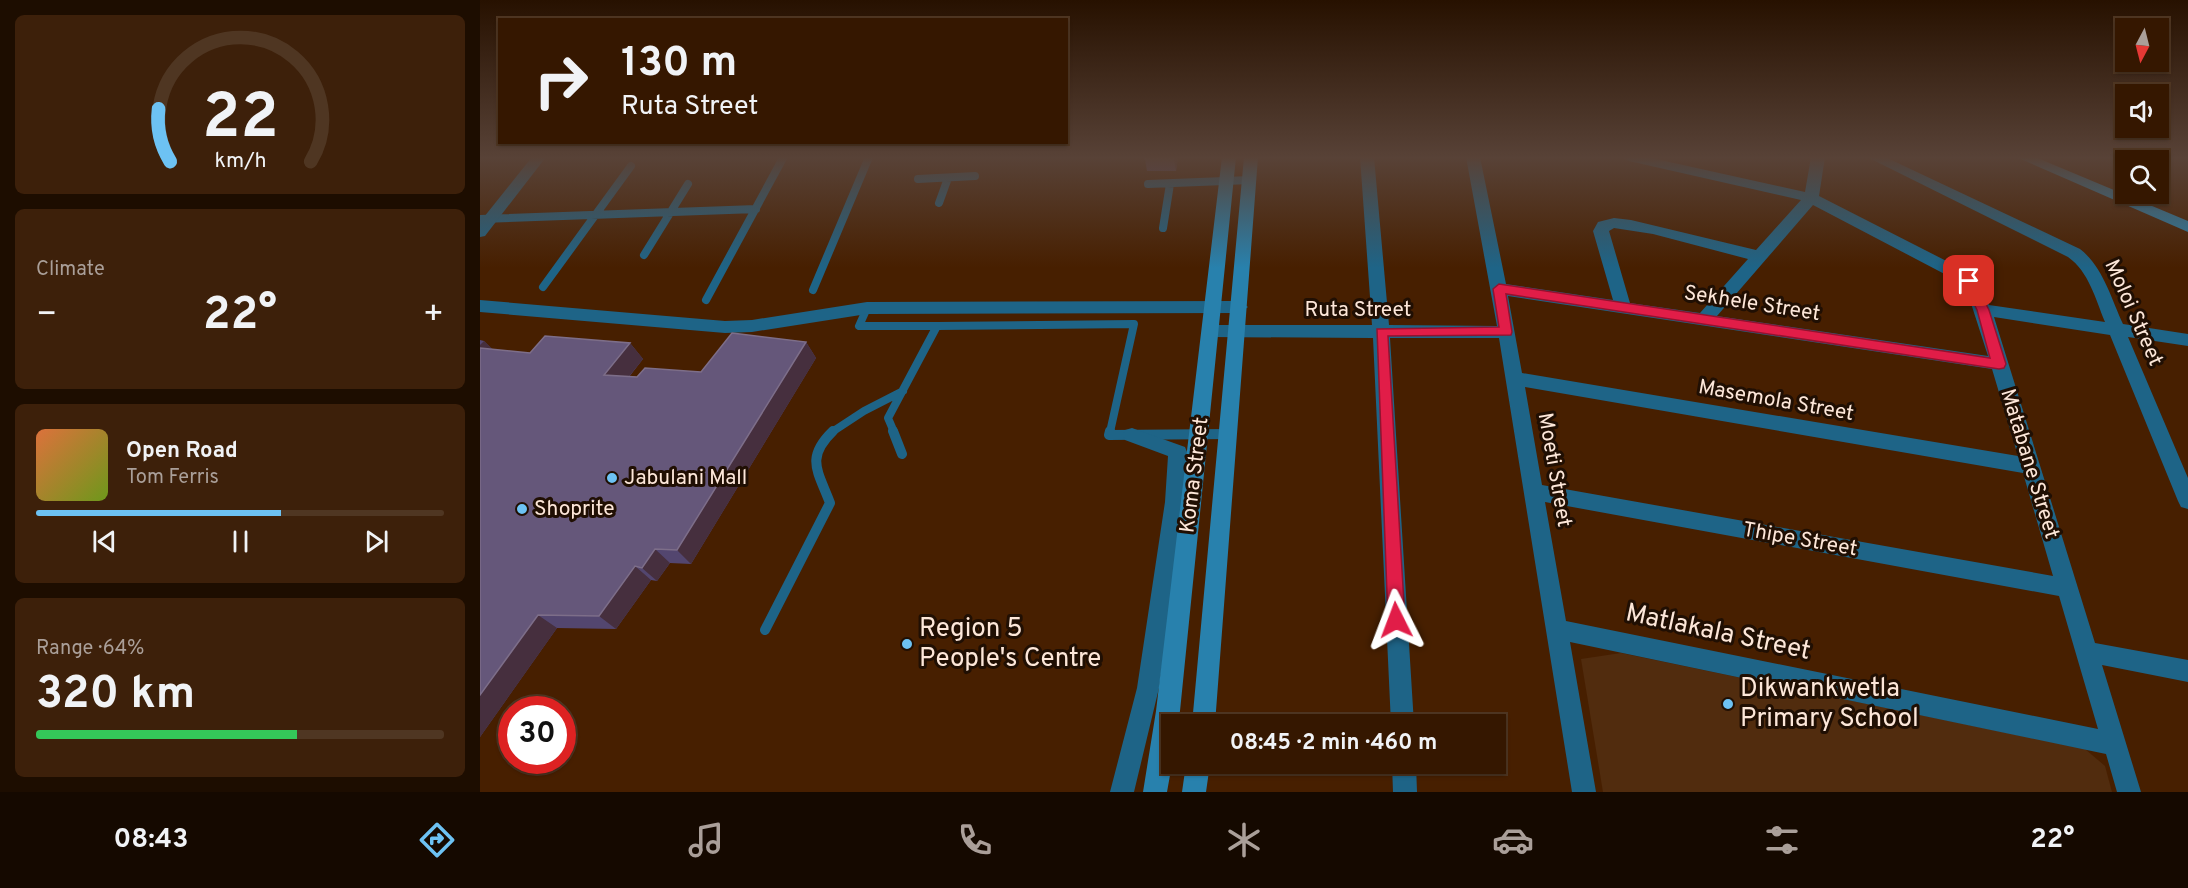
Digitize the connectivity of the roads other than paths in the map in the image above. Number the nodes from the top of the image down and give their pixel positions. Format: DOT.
graph roads {
  1 [pos="507,194"];
  2 [pos="610,194"];
  3 [pos="682,194"];
  4 [pos="764,194"];
  5 [pos="853,194"];
  6 [pos="942,194"];
  7 [pos="1169,194"];
  8 [pos="1226,194"];
  9 [pos="1249,194"];
  10 [pos="1370,194"];
  11 [pos="1480,194"];
  12 [pos="1793,194"];
  13 [pos="1812,194"];
  14 [pos="1950,194"];
  15 [pos="2110,194"];
  16 [pos="1811,198"];
  17 [pos="939,203"];
  18 [pos="756,209"];
  19 [pos="670,212"];
  20 [pos="595,215"];
  21 [pos="485,219"];
  22 [pos="2188,227"];
  23 [pos="1164,228"];
  24 [pos="480,232"];
  25 [pos="644,255"];
  26 [pos="1757,256"];
  27 [pos="543,287"];
  28 [pos="1499,289"];
  29 [pos="813,290"];
  30 [pos="706,300"];
  31 [pos="480,306"];
  32 [pos="1623,306"];
  33 [pos="1213,307"];
  34 [pos="1239,307"];
  35 [pos="867,308"];
  36 [pos="1983,310"];
  37 [pos="1704,319"];
  38 [pos="937,326"];
  39 [pos="2118,330"];
  40 [pos="1211,332"];
  41 [pos="1381,332"];
  42 [pos="1506,332"];
  43 [pos="1237,333"];
  44 [pos="2188,340"];
  45 [pos="1999,364"];
  46 [pos="1515,380"];
  47 [pos="905,389"];
  48 [pos="1229,434"];
  49 [pos="1132,435"];
  50 [pos="1200,435"];
  51 [pos="902,454"];
  52 [pos="2030,466"];
  53 [pos="1534,492"];
  54 [pos="2188,501"];
  55 [pos="2065,588"];
  56 [pos="1556,629"];
  57 [pos="765,630"];
  58 [pos="2086,652"];
  59 [pos="2188,670"];
  60 [pos="1204,714"];
  61 [pos="1401,714"];
  62 [pos="2114,744"];
  63 [pos="1197,774"];
  64 [pos="1404,774"];
  65 [pos="1122,792"];
  66 [pos="1155,792"];
  67 [pos="1194,792"];
  68 [pos="1405,792"];
  69 [pos="1584,792"];
  70 [pos="2129,792"];
  1 -- 21 [label="street"];
  2 -- 20 [label="lane"];
  3 -- 19 [label="lane"];
  4 -- 18 [label="lane"];
  5 -- 29 [label="lane"];
  6 -- 17 [label="lane"];
  7 -- 23 [label="lane"];
  8 -- 33 [label="main road, Koma Street"];
  9 -- 34 [label="main road, Koma Street"];
  10 -- 41 [label="street"];
  11 -- 28 [label="street, Moeti Street"];
  12 -- 16 [label="street, Matabane Street"];
  13 -- 16 [label="street"];
  14 -- 39 [label="street, Moloi Street"];
  15 -- 22 [label="main road"];
  16 -- 26 [label="street"];
  16 -- 36 [label="street, Matabane Street"];
  18 -- 19 [label="lane"];
  18 -- 30 [label="lane"];
  19 -- 20 [label="lane"];
  19 -- 25 [label="lane"];
  20 -- 21 [label="lane"];
  20 -- 27 [label="lane"];
  21 -- 24 [label="street"];
  26 -- 32 [label="street"];
  26 -- 37 [label="street"];
  28 -- 32 [label="street, Sekhele Street"];
  28 -- 42 [label="street, Moeti Street"];
  31 -- 35 [label="street"];
  32 -- 37 [label="street, Sekhele Street"];
  33 -- 34 [label="street"];
  33 -- 35 [label="street"];
  33 -- 40 [label="main road, Koma Street"];
  34 -- 43 [label="main road, Koma Street"];
  35 -- 38 [label="lane"];
  36 -- 39 [label="street"];
  36 -- 45 [label="street, Matabane Street"];
  37 -- 45 [label="street, Sekhele Street"];
  38 -- 47 [label="lane"];
  38 -- 49 [label="lane"];
  39 -- 44 [label="street"];
  39 -- 54 [label="street, Moloi Street"];
  40 -- 43 [label="street, Ruta Street"];
  40 -- 50 [label="main road, Koma Street"];
  41 -- 42 [label="street, Ruta Street"];
  41 -- 43 [label="street, Ruta Street"];
  41 -- 61 [label="street"];
  42 -- 46 [label="street, Moeti Street"];
  43 -- 48 [label="main road, Koma Street"];
  45 -- 52 [label="street, Matabane Street"];
  46 -- 52 [label="street, Masemola Street"];
  46 -- 53 [label="street, Moeti Street"];
  47 -- 51 [label="lane"];
  47 -- 57 [label="lane"];
  48 -- 50 [label="lane"];
  48 -- 60 [label="main road, Koma Street"];
  49 -- 50 [label="lane"];
  49 -- 65 [label="street"];
  50 -- 66 [label="main road, Koma Street"];
  52 -- 55 [label="street, Matabane Street"];
  53 -- 55 [label="street, Thipe Street"];
  53 -- 56 [label="street, Moeti Street"];
  55 -- 58 [label="street, Matabane Street"];
  56 -- 62 [label="street, Matlakala Street"];
  56 -- 69 [label="street, Moeti Street"];
  58 -- 59 [label="street"];
  58 -- 62 [label="street, Matabane Street"];
  62 -- 70 [label="street, Matabane Street"];
  63 -- 67 [label="main road"];
  64 -- 68 [label="street"];
}
